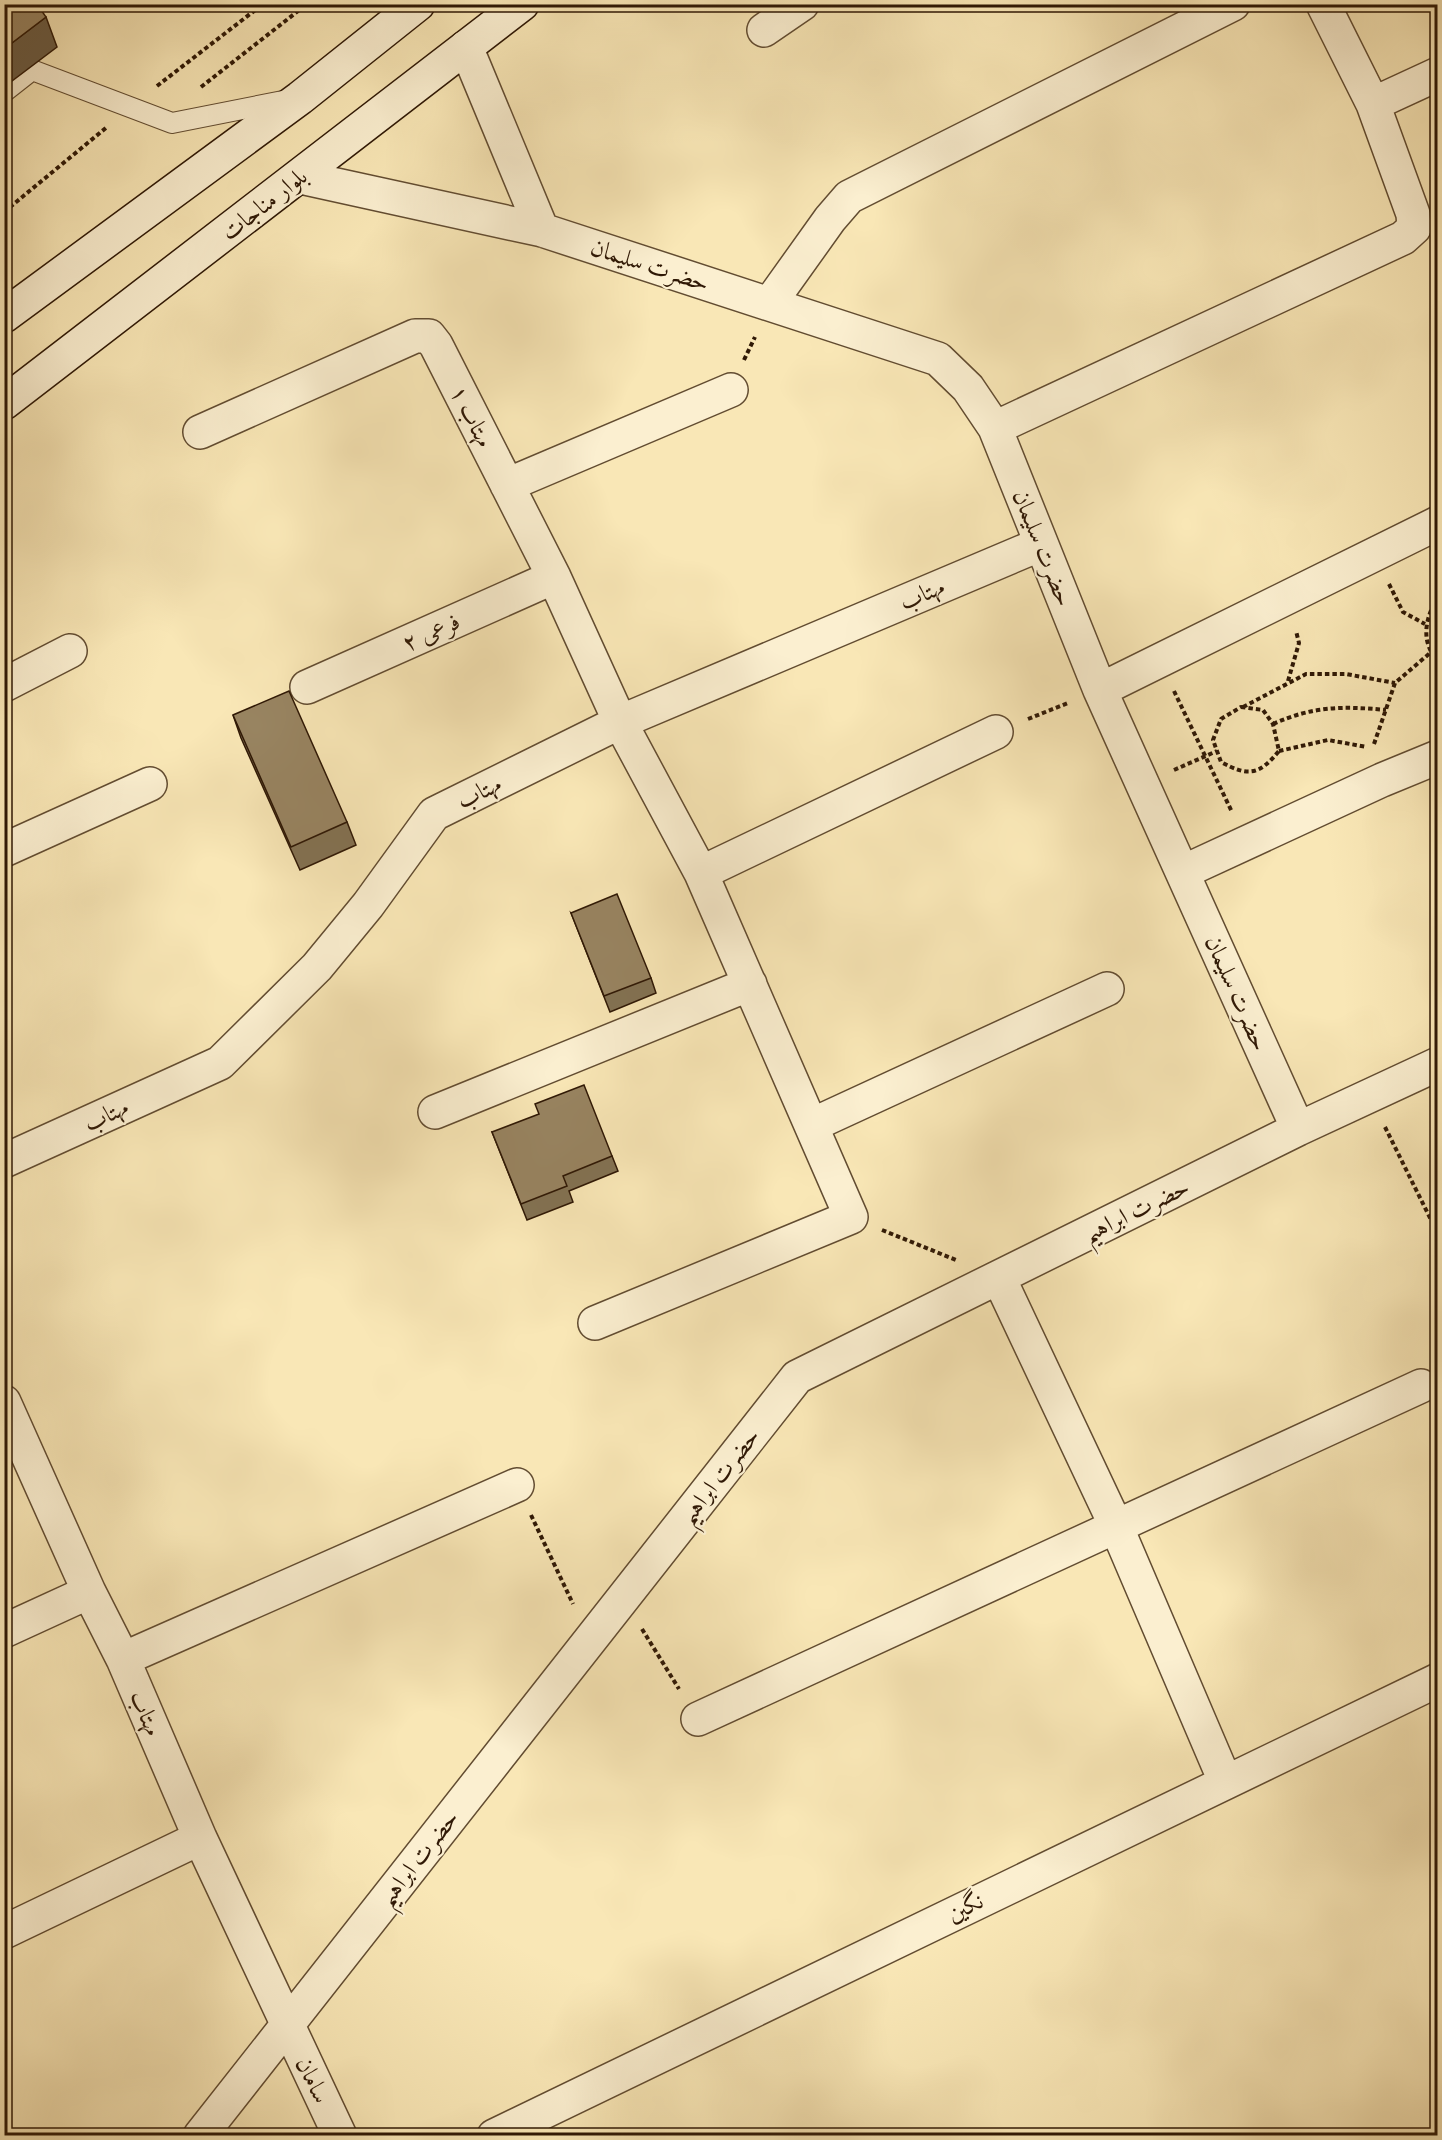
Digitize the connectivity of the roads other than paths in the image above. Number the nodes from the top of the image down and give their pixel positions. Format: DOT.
graph roads {
  1 [pos="418,4"];
  2 [pos="522,4"];
  3 [pos="802,4"];
  4 [pos="1233,4"];
  5 [pos="1323,4"];
  6 [pos="764,30"];
  7 [pos="466,47"];
  8 [pos="1437,74"];
  9 [pos="4,92"];
  10 [pos="300,98"];
  11 [pos="1373,104"];
  12 [pos="300,177"];
  13 [pos="542,230"];
  14 [pos="770,303"];
  15 [pos="4,316"];
  16 [pos="731,390"];
  17 [pos="4,403"];
  18 [pos="995,428"];
  19 [pos="200,432"];
  20 [pos="507,485"];
  21 [pos="1437,523"];
  22 [pos="1041,544"];
  23 [pos="554,577"];
  24 [pos="70,651"];
  25 [pos="4,685"];
  26 [pos="308,687"];
  27 [pos="1100,690"];
  28 [pos="620,722"];
  29 [pos="996,732"];
  30 [pos="1437,757"];
  31 [pos="150,784"];
  32 [pos="4,850"];
  33 [pos="1183,872"];
  34 [pos="701,873"];
  35 [pos="750,984"];
  36 [pos="1107,989"];
  37 [pos="1437,1064"];
  38 [pos="435,1112"];
  39 [pos="812,1125"];
  40 [pos="1298,1129"];
  41 [pos="8,1149"];
  42 [pos="999,1278"];
  43 [pos="595,1323"];
  44 [pos="1421,1386"];
  45 [pos="4,1402"];
  46 [pos="517,1485"];
  47 [pos="1116,1526"];
  48 [pos="89,1592"];
  49 [pos="4,1631"];
  50 [pos="123,1659"];
  51 [pos="1437,1680"];
  52 [pos="698,1719"];
  53 [pos="1226,1780"];
  54 [pos="200,1838"];
  55 [pos="4,1932"];
  56 [pos="287,2025"];
  57 [pos="200,2136"];
  58 [pos="340,2136"];
  59 [pos="494,2136"];
  1 -- 10 [label="street"];
  2 -- 7 [label="street, بلوار مناجات"];
  3 -- 6 [label="street"];
  4 -- 14 [label="street"];
  5 -- 11 [label="street"];
  7 -- 12 [label="street, بلوار مناجات"];
  7 -- 13 [label="street"];
  8 -- 11 [label="street"];
  9 -- 10 [label="lane"];
  10 -- 15 [label="street"];
  11 -- 18 [label="street"];
  12 -- 13 [label="street, حضرت سلیمان"];
  12 -- 17 [label="street, بلوار مناجات"];
  13 -- 14 [label="street, حضرت سلیمان"];
  14 -- 18 [label="street, حضرت سلیمان"];
  16 -- 20 [label="street"];
  18 -- 22 [label="street, حضرت سلیمان"];
  19 -- 20 [label="street, مهتاب ۱"];
  20 -- 23 [label="street, مهتاب ۱"];
  21 -- 27 [label="street"];
  22 -- 27 [label="street, حضرت سلیمان"];
  22 -- 28 [label="street, مهتاب"];
  23 -- 26 [label="street, فرعی ۲"];
  23 -- 28 [label="street, مهتاب ۱"];
  24 -- 25 [label="street"];
  27 -- 33 [label="street, حضرت سلیمان"];
  28 -- 34 [label="street, مهتاب ۱"];
  28 -- 41 [label="street, مهتاب"];
  29 -- 34 [label="street"];
  30 -- 33 [label="street"];
  31 -- 32 [label="street"];
  33 -- 40 [label="street, حضرت سلیمان"];
  34 -- 35 [label="street, مهتاب ۱"];
  35 -- 38 [label="street"];
  35 -- 39 [label="street, مهتاب ۱"];
  36 -- 39 [label="street"];
  37 -- 40 [label="street, حضرت ابراهیم"];
  39 -- 43 [label="street, مهتاب ۱"];
  40 -- 42 [label="street, حضرت ابراهیم"];
  42 -- 47 [label="street"];
  42 -- 56 [label="street, حضرت ابراهیم"];
  44 -- 47 [label="street"];
  45 -- 48 [label="street, مهتاب"];
  46 -- 50 [label="street"];
  47 -- 52 [label="street"];
  47 -- 53 [label="street"];
  48 -- 49 [label="street"];
  48 -- 50 [label="street, مهتاب"];
  50 -- 54 [label="street, مهتاب"];
  51 -- 53 [label="street, نگین"];
  53 -- 59 [label="street, نگین"];
  54 -- 55 [label="street"];
  54 -- 56 [label="street, مهتاب"];
  56 -- 57 [label="street, حضرت ابراهیم"];
  56 -- 58 [label="street, سامان"];
}
